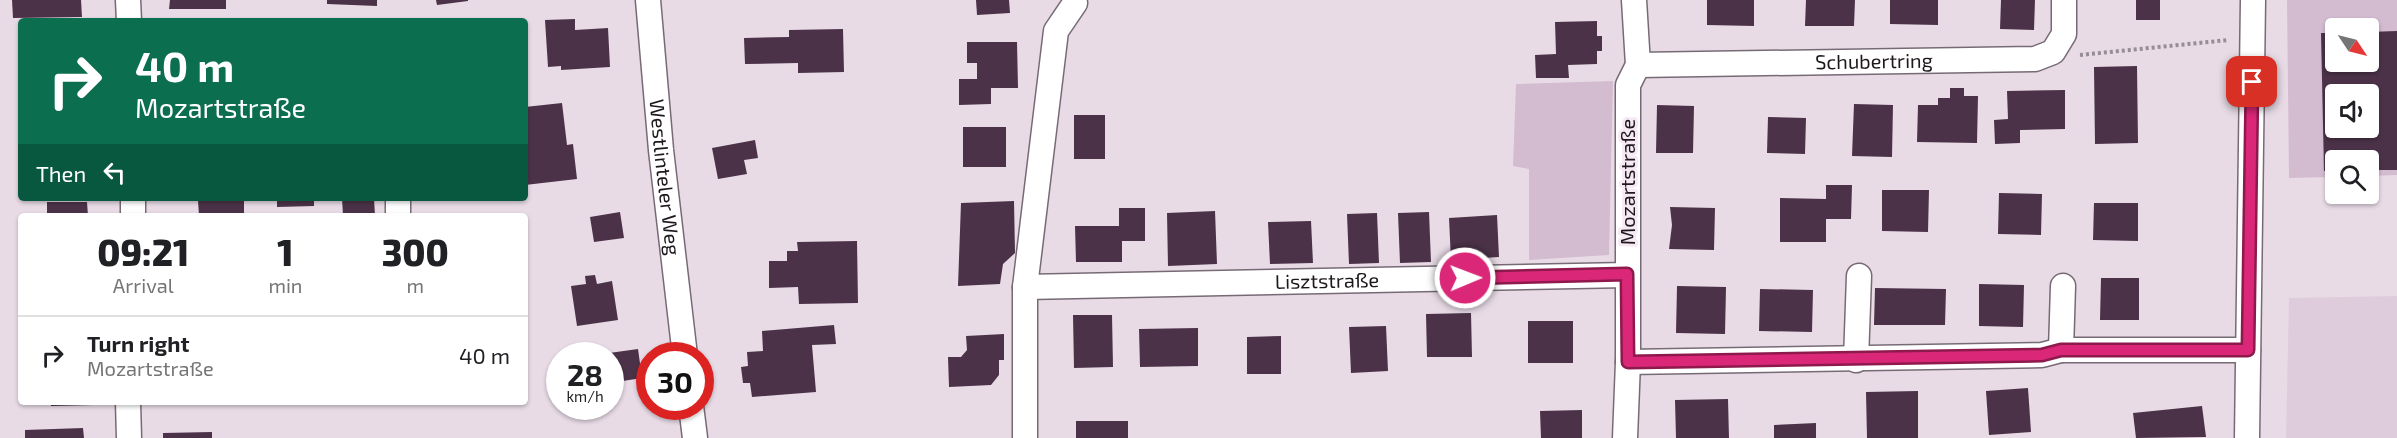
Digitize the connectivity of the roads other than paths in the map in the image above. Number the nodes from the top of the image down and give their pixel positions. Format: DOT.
graph roads {
  1 [pos="128,0"];
  2 [pos="648,0"];
  3 [pos="1634,0"];
  4 [pos="2064,0"];
  5 [pos="2253,0"];
  6 [pos="1074,3"];
  7 [pos="129,18"];
  8 [pos="1638,65"];
  9 [pos="1627,274"];
  10 [pos="1859,276"];
  11 [pos="2063,286"];
  12 [pos="1025,287"];
  13 [pos="683,342"];
  14 [pos="2061,350"];
  15 [pos="2248,350"];
  16 [pos="1856,360"];
  17 [pos="1628,362"];
  18 [pos="128,405"];
  19 [pos="693,420"];
  20 [pos="129,438"];
  21 [pos="695,438"];
  22 [pos="1025,438"];
  23 [pos="1625,438"];
  24 [pos="2247,438"];
  1 -- 7 [label="street"];
  2 -- 13 [label="street, Westlinteler Weg"];
  3 -- 8 [label="street, Mozartstraße"];
  4 -- 8 [label="street, Schubertring"];
  5 -- 15 [label="street"];
  6 -- 12 [label="street"];
  8 -- 9 [label="street, Mozartstraße"];
  9 -- 12 [label="street, Lisztstraße"];
  9 -- 17 [label="street, Mozartstraße"];
  10 -- 16 [label="street"];
  11 -- 14 [label="street"];
  12 -- 22 [label="street"];
  14 -- 15 [label="street"];
  14 -- 16 [label="street"];
  15 -- 24 [label="street"];
  16 -- 17 [label="street"];
  17 -- 23 [label="street, Mozartstraße"];
  18 -- 20 [label="street"];
  19 -- 21 [label="street"];
}
